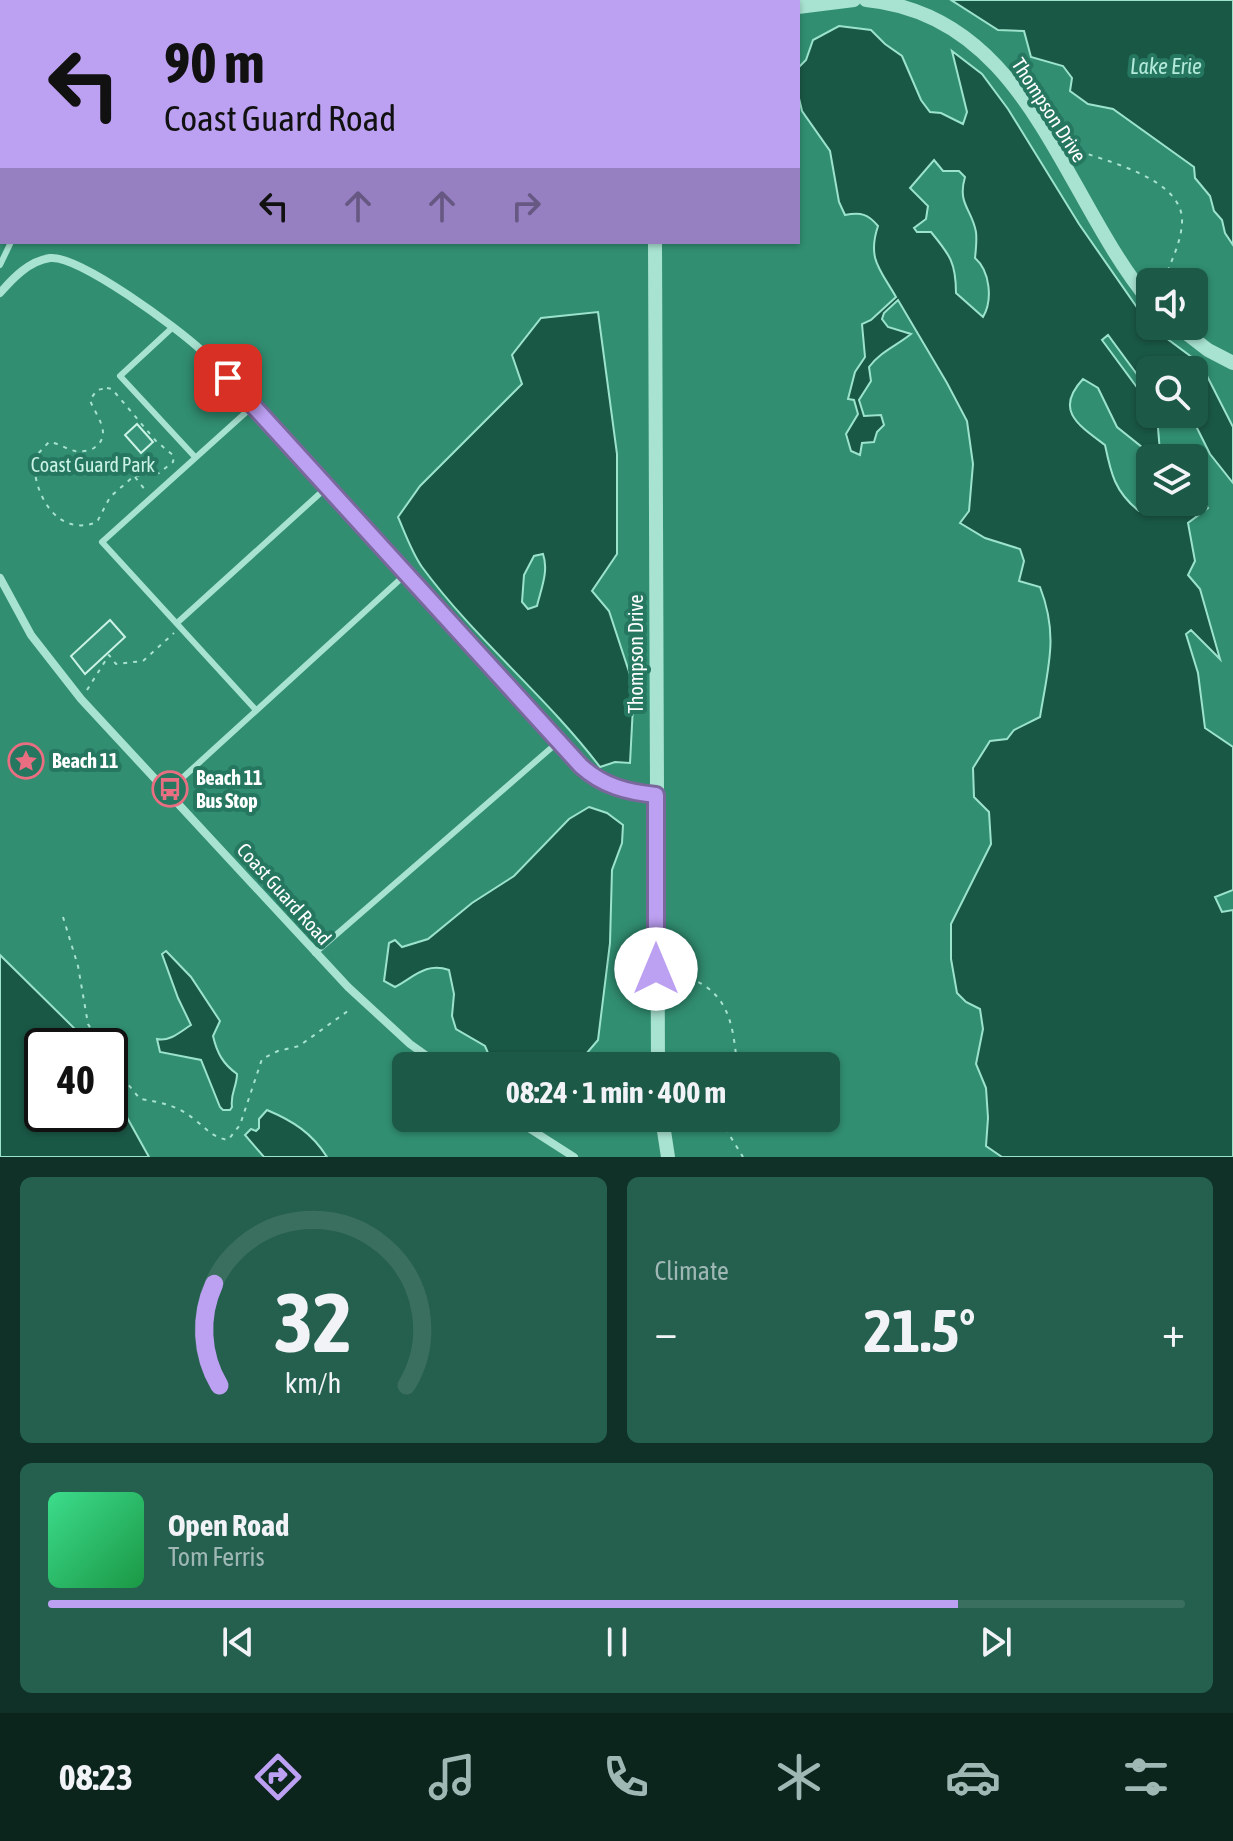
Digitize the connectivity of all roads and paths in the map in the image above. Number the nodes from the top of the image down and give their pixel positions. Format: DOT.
graph roads {
  1 [pos="854,0"];
  2 [pos="866,0"];
  3 [pos="800,7"];
  4 [pos="1070,148"];
  5 [pos="10,244"];
  6 [pos="655,244"];
  7 [pos="0,265"];
  8 [pos="1168,268"];
  9 [pos="1136,283"];
  10 [pos="0,293"];
  11 [pos="173,327"];
  12 [pos="1195,340"];
  13 [pos="1233,363"];
  14 [pos="253,406"];
  15 [pos="195,457"];
  16 [pos="134,476"];
  17 [pos="327,487"];
  18 [pos="149,494"];
  19 [pos="406,574"];
  20 [pos="0,578"];
  21 [pos="179,625"];
  22 [pos="81,699"];
  23 [pos="255,709"];
  24 [pos="558,742"];
  25 [pos="168,791"];
  26 [pos="656,795"];
  27 [pos="63,917"];
  28 [pos="315,953"];
  29 [pos="656,969"];
  30 [pos="362,1000"];
  31 [pos="90,1028"];
  32 [pos="421,1052"];
  33 [pos="658,1052"];
  34 [pos="736,1052"];
  35 [pos="128,1084"];
  36 [pos="535,1132"];
  37 [pos="664,1132"];
  38 [pos="728,1132"];
  39 [pos="574,1157"];
  40 [pos="668,1157"];
  41 [pos="743,1157"];
  1 -- 3 [label="street"];
  2 -- 9 [label="street, Thompson Drive"];
  4 -- 8 [label="path"];
  5 -- 7 [label="lane"];
  6 -- 26 [label="street, Thompson Drive"];
  10 -- 11 [label="street"];
  11 -- 14 [label="street"];
  11 -- 15 [label="lane"];
  12 -- 13 [label="street"];
  14 -- 15 [label="lane"];
  14 -- 17 [label="street"];
  15 -- 21 [label="lane"];
  16 -- 16 [label="path"];
  16 -- 18 [label="path"];
  17 -- 19 [label="street"];
  17 -- 21 [label="lane"];
  19 -- 23 [label="lane"];
  19 -- 24 [label="street"];
  20 -- 22 [label="street, Coast Guard Road"];
  21 -- 22 [label="path"];
  21 -- 23 [label="lane"];
  22 -- 25 [label="street, Coast Guard Road"];
  23 -- 25 [label="lane"];
  24 -- 26 [label="street"];
  24 -- 28 [label="lane"];
  25 -- 28 [label="street, Coast Guard Road"];
  26 -- 29 [label="street, Thompson Drive"];
  27 -- 31 [label="path"];
  28 -- 30 [label="street, Coast Guard Road"];
  29 -- 33 [label="street, Thompson Drive"];
  29 -- 34 [label="path"];
  30 -- 32 [label="street, Coast Guard Road"];
  30 -- 35 [label="path"];
  36 -- 39 [label="street"];
  37 -- 40 [label="street"];
  38 -- 41 [label="path"];
}
